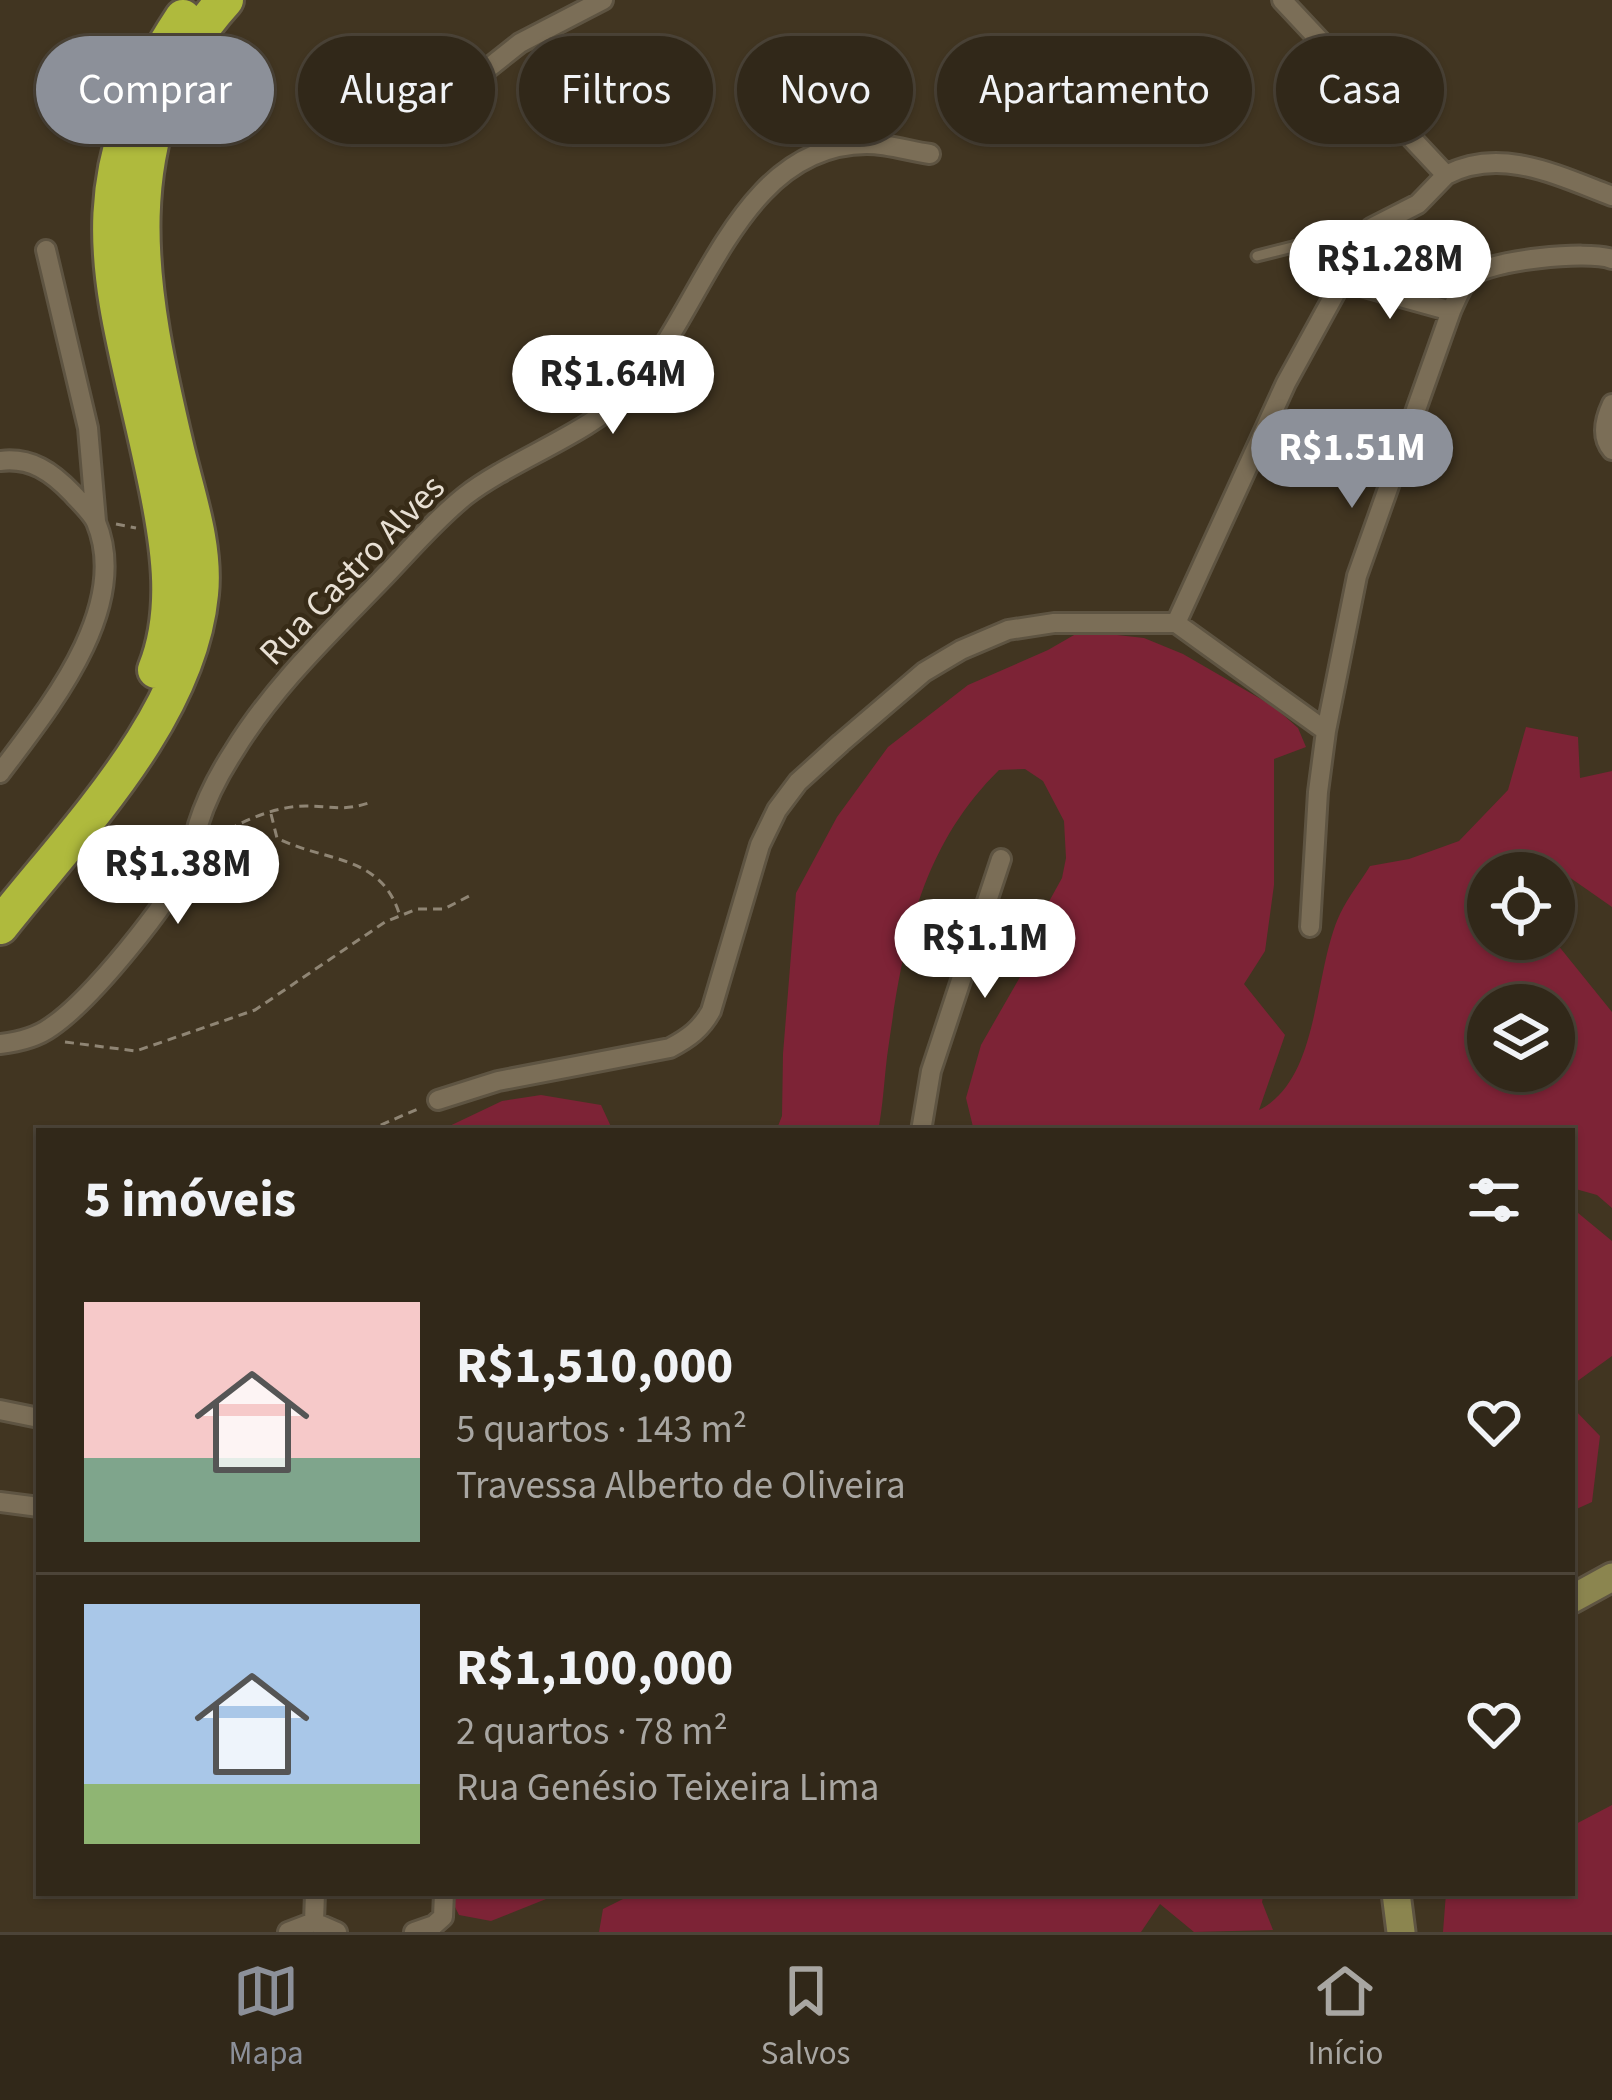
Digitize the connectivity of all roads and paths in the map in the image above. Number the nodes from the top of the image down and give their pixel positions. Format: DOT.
graph roads {
  1 [pos="195,0"];
  2 [pos="225,0"];
  3 [pos="603,0"];
  4 [pos="1282,0"];
  5 [pos="495,63"];
  6 [pos="930,154"];
  7 [pos="1446,175"];
  8 [pos="1612,196"];
  9 [pos="1371,228"];
  10 [pos="46,250"];
  11 [pos="1257,256"];
  12 [pos="1612,259"];
  13 [pos="1343,280"];
  14 [pos="1451,311"];
  15 [pos="1608,412"];
  16 [pos="1612,450"];
  17 [pos="0,461"];
  18 [pos="96,521"];
  19 [pos="166,534"];
  20 [pos="1176,623"];
  21 [pos="1326,731"];
  22 [pos="0,773"];
  23 [pos="372,802"];
  24 [pos="270,812"];
  25 [pos="190,857"];
  26 [pos="1001,860"];
  27 [pos="0,891"];
  28 [pos="473,894"];
  29 [pos="400,916"];
  30 [pos="0,926"];
  31 [pos="1310,927"];
  32 [pos="52,1027"];
  33 [pos="0,1044"];
  34 [pos="438,1100"];
  35 [pos="374,1128"];
  36 [pos="922,1128"];
  37 [pos="0,1409"];
  38 [pos="36,1417"];
  39 [pos="0,1502"];
  40 [pos="36,1507"];
  41 [pos="1612,1577"];
  42 [pos="1575,1597"];
  43 [pos="315,1896"];
  44 [pos="444,1896"];
  45 [pos="1396,1896"];
  46 [pos="314,1922"];
  47 [pos="288,1932"];
  48 [pos="337,1932"];
  49 [pos="414,1932"];
  50 [pos="1401,1932"];
  1 -- 19 [label="highway"];
  2 -- 30 [label="highway"];
  3 -- 5 [label="street"];
  4 -- 7 [label="street"];
  6 -- 25 [label="street, Rua Castro Alves"];
  7 -- 8 [label="street"];
  7 -- 9 [label="street"];
  9 -- 11 [label="lane"];
  9 -- 13 [label="street"];
  10 -- 18 [label="street"];
  12 -- 14 [label="street"];
  13 -- 14 [label="street"];
  13 -- 20 [label="street"];
  14 -- 21 [label="street"];
  15 -- 16 [label="street"];
  17 -- 18 [label="street"];
  18 -- 19 [label="path"];
  18 -- 22 [label="street"];
  19 -- 27 [label="highway"];
  20 -- 21 [label="street"];
  20 -- 34 [label="street"];
  21 -- 31 [label="street"];
  23 -- 24 [label="path"];
  24 -- 25 [label="path"];
  24 -- 29 [label="path"];
  25 -- 32 [label="street, Rua Castro Alves"];
  26 -- 36 [label="street"];
  28 -- 29 [label="path"];
  29 -- 32 [label="path"];
  32 -- 33 [label="street, Rua Castro Alves"];
  34 -- 35 [label="path"];
  37 -- 38 [label="street"];
  39 -- 40 [label="street"];
  41 -- 42 [label="street"];
  43 -- 46 [label="street"];
  44 -- 49 [label="street"];
  45 -- 50 [label="street"];
  46 -- 47 [label="street"];
  46 -- 48 [label="street"];
}
